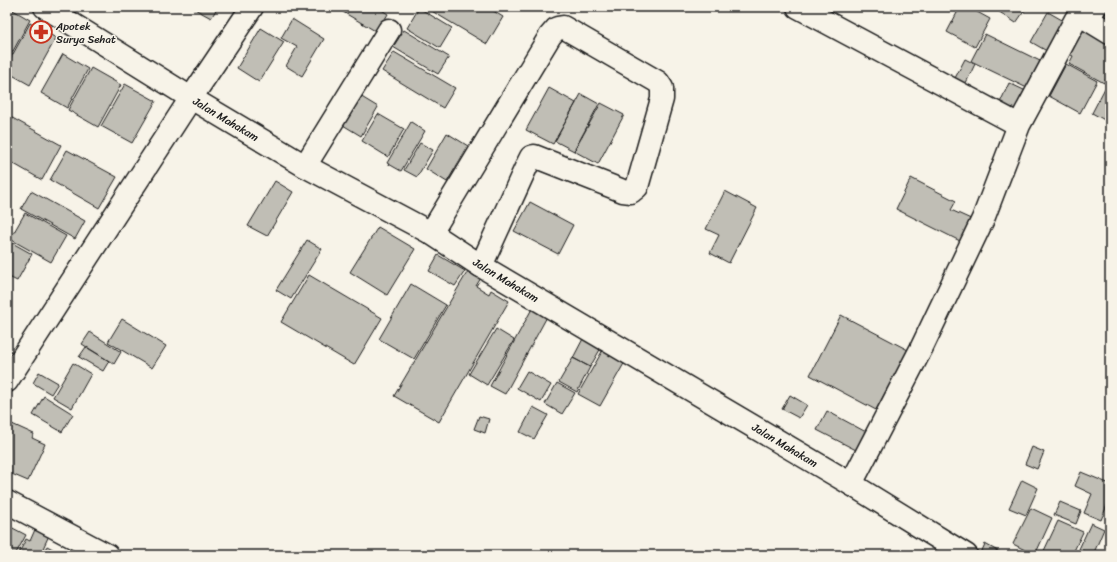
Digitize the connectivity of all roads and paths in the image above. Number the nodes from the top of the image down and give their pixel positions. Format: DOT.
graph roads {
  1 [pos="45,7"];
  2 [pos="252,7"];
  3 [pos="798,7"];
  4 [pos="1101,21"];
  5 [pos="389,30"];
  6 [pos="191,98"];
  7 [pos="1019,125"];
  8 [pos="304,166"];
  9 [pos="431,233"];
  10 [pos="481,266"];
  11 [pos="7,381"];
  12 [pos="851,484"];
  13 [pos="7,502"];
  14 [pos="107,555"];
  15 [pos="966,555"];
  1 -- 6 [label="street, Jalan Mahakam"];
  2 -- 6 [label="street"];
  3 -- 7 [label="street"];
  4 -- 7 [label="street"];
  5 -- 8 [label="street"];
  6 -- 8 [label="street, Jalan Mahakam"];
  6 -- 11 [label="street"];
  7 -- 12 [label="street"];
  8 -- 9 [label="street, Jalan Mahakam"];
  9 -- 10 [label="street, Jalan Mahakam"];
  9 -- 10 [label="street"];
  10 -- 12 [label="street, Jalan Mahakam"];
  12 -- 15 [label="street, Jalan Mahakam"];
  13 -- 14 [label="street"];
}
